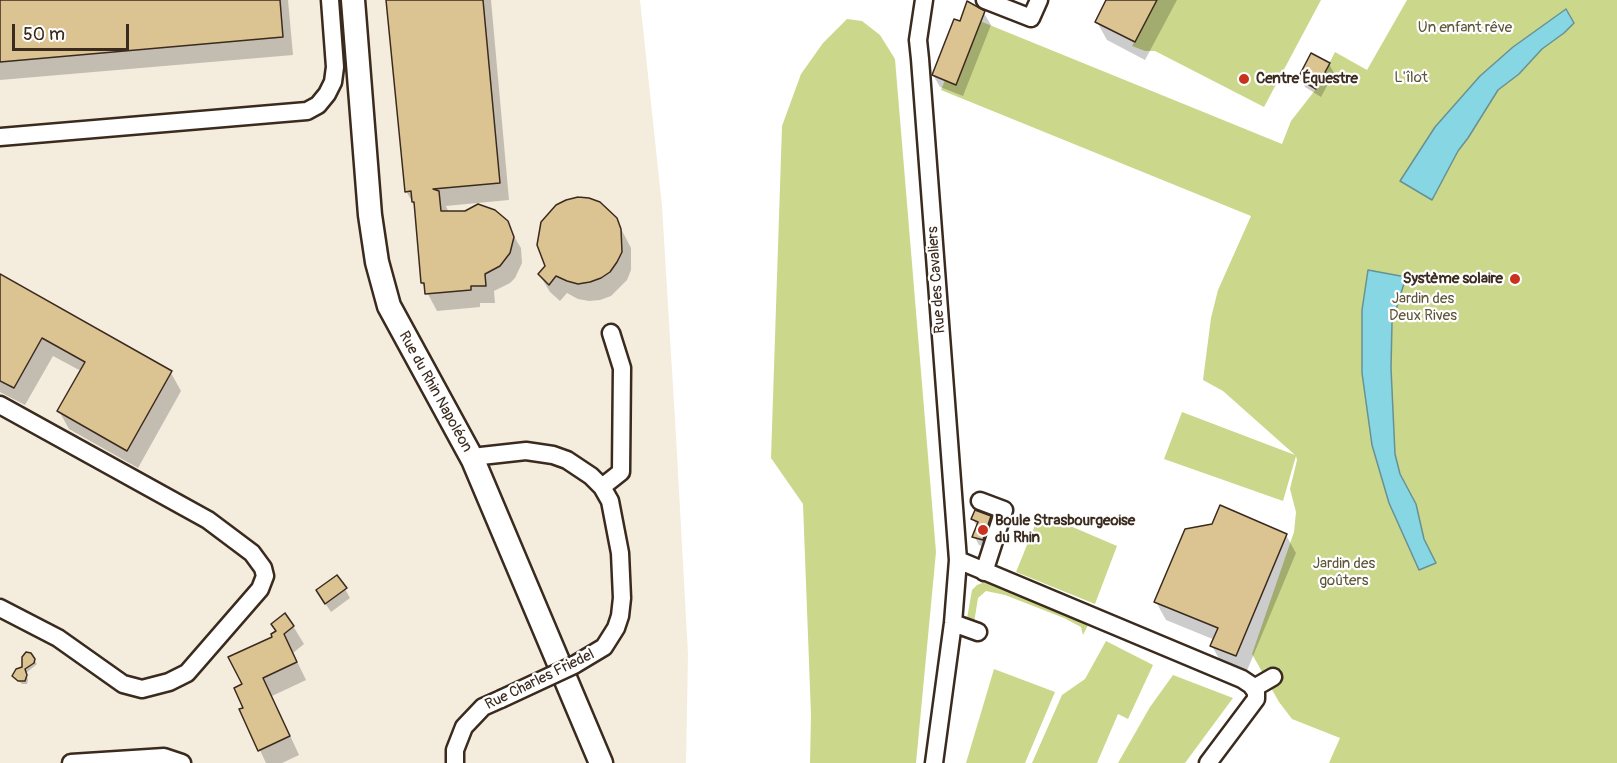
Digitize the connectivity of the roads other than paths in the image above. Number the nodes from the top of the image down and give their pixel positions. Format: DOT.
graph roads {
  1 [pos="330,0"];
  2 [pos="353,0"];
  3 [pos="924,0"];
  4 [pos="986,0"];
  5 [pos="1039,0"];
  6 [pos="0,137"];
  7 [pos="611,333"];
  8 [pos="0,405"];
  9 [pos="473,460"];
  10 [pos="602,487"];
  11 [pos="980,501"];
  12 [pos="958,560"];
  13 [pos="984,572"];
  14 [pos="0,608"];
  15 [pos="953,623"];
  16 [pos="978,632"];
  17 [pos="1273,677"];
  18 [pos="1254,688"];
  19 [pos="71,763"];
  20 [pos="182,763"];
  21 [pos="455,763"];
  22 [pos="601,763"];
  23 [pos="934,763"];
  24 [pos="1208,763"];
  1 -- 6 [label="street"];
  2 -- 9 [label="main road, Rue du Rhin Napoléon"];
  3 -- 12 [label="street, Rue des Cavaliers"];
  4 -- 5 [label="street"];
  7 -- 10 [label="street"];
  8 -- 14 [label="street"];
  9 -- 10 [label="street, Rue Charles Friedel"];
  9 -- 22 [label="main road, Rue du Rhin Napoléon"];
  10 -- 21 [label="street, Rue Charles Friedel, bridge"];
  11 -- 13 [label="street"];
  12 -- 13 [label="street"];
  12 -- 15 [label="street, Rue des Cavaliers"];
  13 -- 18 [label="street"];
  15 -- 16 [label="street"];
  15 -- 23 [label="street, Rue des Cavaliers"];
  17 -- 18 [label="street"];
  18 -- 24 [label="street"];
  19 -- 20 [label="street"];
}
